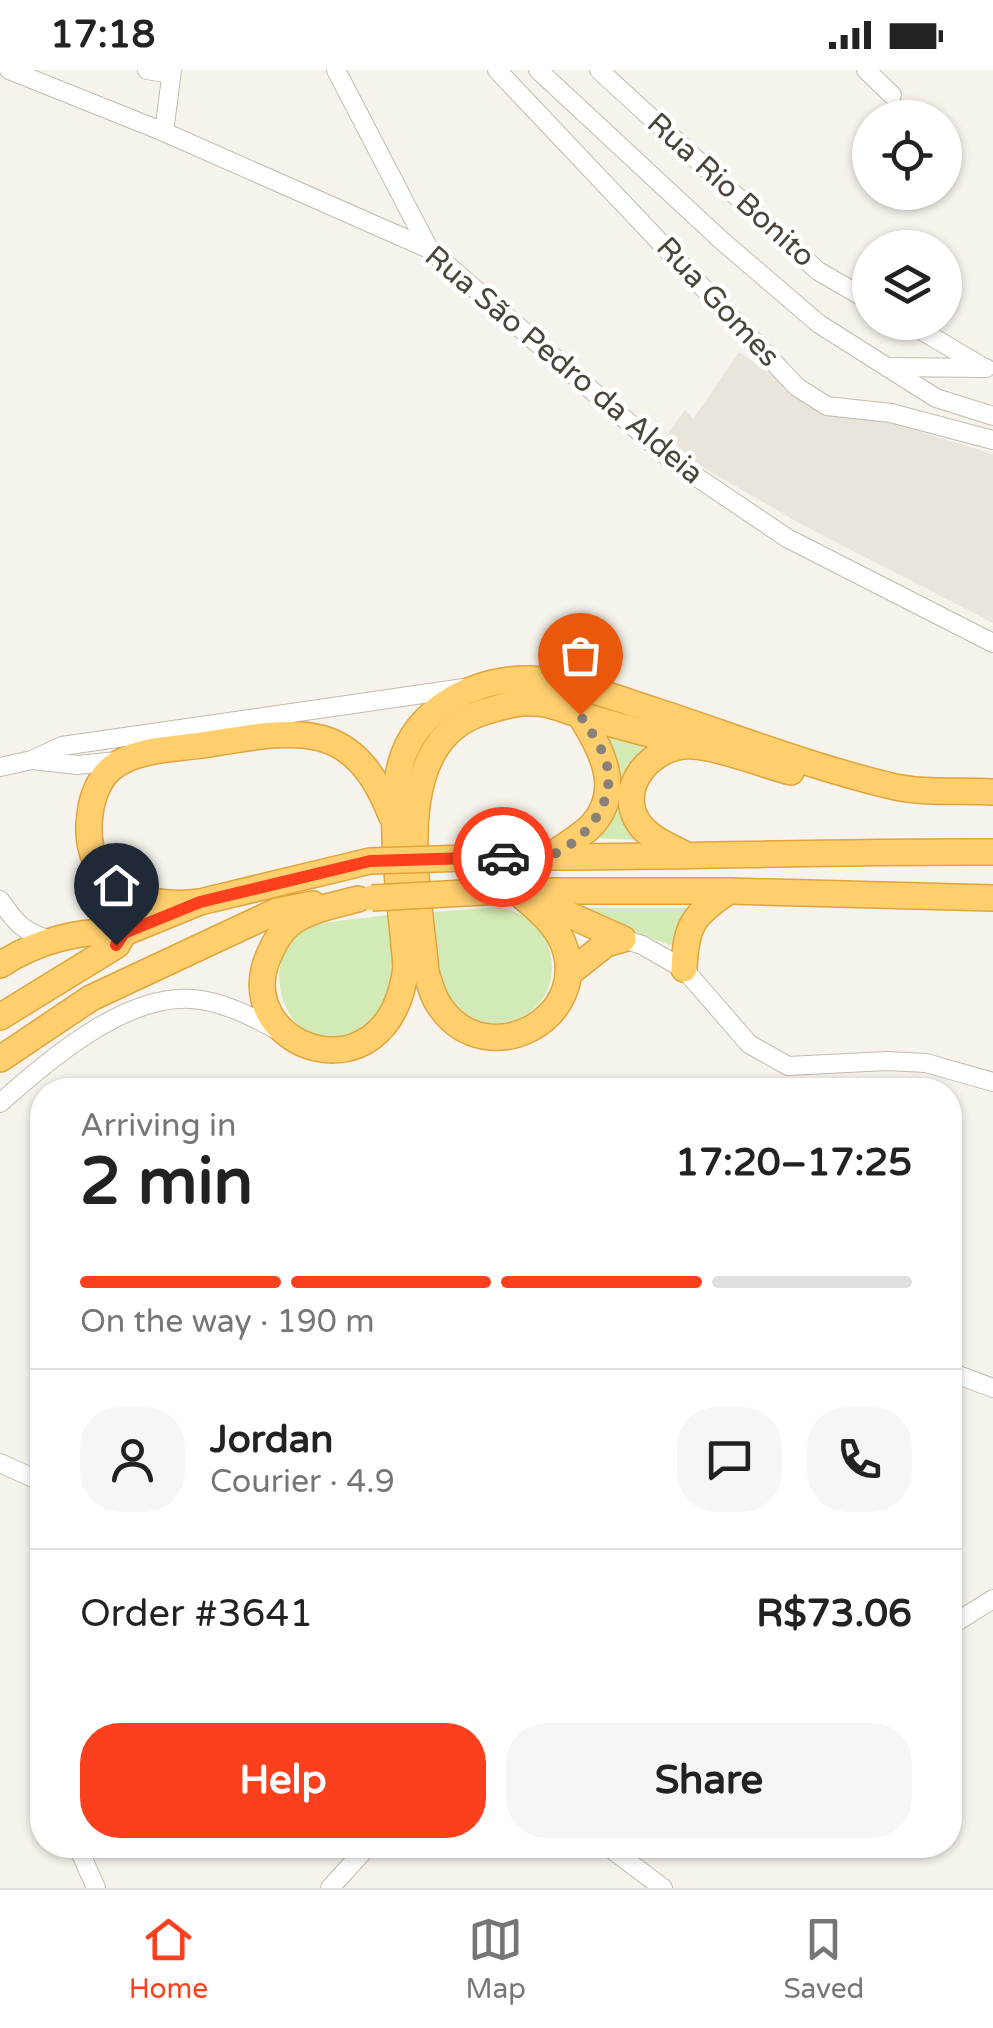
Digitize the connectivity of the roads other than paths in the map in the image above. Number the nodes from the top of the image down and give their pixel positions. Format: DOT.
graph roads {
  1 [pos="9,70"];
  2 [pos="147,70"];
  3 [pos="336,70"];
  4 [pos="497,70"];
  5 [pos="538,70"];
  6 [pos="599,70"];
  7 [pos="866,70"];
  8 [pos="172,72"];
  9 [pos="892,95"];
  10 [pos="164,132"];
  11 [pos="429,250"];
  12 [pos="852,290"];
  13 [pos="939,340"];
  14 [pos="886,367"];
  15 [pos="989,369"];
  16 [pos="993,416"];
  17 [pos="993,440"];
  18 [pos="993,644"];
  19 [pos="484,685"];
  20 [pos="580,715"];
  21 [pos="691,745"];
  22 [pos="32,760"];
  23 [pos="124,761"];
  24 [pos="0,767"];
  25 [pos="993,792"];
  26 [pos="993,807"];
  27 [pos="396,827"];
  28 [pos="993,852"];
  29 [pos="548,857"];
  30 [pos="690,857"];
  31 [pos="509,891"];
  32 [pos="728,891"];
  33 [pos="365,898"];
  34 [pos="993,898"];
  35 [pos="0,900"];
  36 [pos="200,902"];
  37 [pos="124,933"];
  38 [pos="623,939"];
  39 [pos="52,940"];
  40 [pos="6,958"];
  41 [pos="684,969"];
  42 [pos="568,974"];
  43 [pos="0,1017"];
  44 [pos="284,1033"];
  45 [pos="0,1059"];
  46 [pos="993,1082"];
  47 [pos="0,1103"];
  48 [pos="962,1376"];
  49 [pos="993,1388"];
  50 [pos="0,1463"];
  51 [pos="30,1477"];
  52 [pos="993,1599"];
  53 [pos="962,1617"];
  54 [pos="83,1858"];
  55 [pos="357,1858"];
  56 [pos="623,1858"];
  57 [pos="96,1888"];
  58 [pos="330,1888"];
  59 [pos="663,1888"];
  1 -- 10 [label="street, Rua São Pedro da Aldeia"];
  2 -- 8 [label="street"];
  3 -- 11 [label="street"];
  4 -- 17 [label="street, Rua Gomes"];
  5 -- 14 [label="street"];
  6 -- 12 [label="street, Rua Rio Bonito"];
  7 -- 9 [label="street"];
  8 -- 10 [label="street"];
  10 -- 11 [label="street, Rua São Pedro da Aldeia"];
  11 -- 18 [label="street, Rua São Pedro da Aldeia"];
  13 -- 15 [label="street"];
  14 -- 15 [label="street"];
  14 -- 16 [label="street"];
  19 -- 22 [label="street"];
  19 -- 25 [label="highway"];
  19 -- 27 [label="highway"];
  20 -- 21 [label="highway"];
  20 -- 29 [label="highway"];
  20 -- 42 [label="highway"];
  21 -- 26 [label="highway"];
  21 -- 30 [label="highway"];
  22 -- 23 [label="street"];
  22 -- 24 [label="street"];
  23 -- 27 [label="highway"];
  23 -- 36 [label="highway"];
  27 -- 44 [label="highway"];
  28 -- 30 [label="highway"];
  29 -- 30 [label="highway"];
  29 -- 36 [label="highway, bridge"];
  31 -- 32 [label="highway"];
  31 -- 33 [label="highway, bridge"];
  31 -- 38 [label="highway"];
  31 -- 42 [label="highway"];
  32 -- 34 [label="highway"];
  32 -- 41 [label="highway"];
  33 -- 44 [label="highway"];
  33 -- 45 [label="highway"];
  35 -- 39 [label="street"];
  36 -- 37 [label="highway"];
  37 -- 39 [label="highway"];
  37 -- 43 [label="highway"];
  38 -- 41 [label="street"];
  38 -- 42 [label="highway"];
  39 -- 40 [label="highway"];
  41 -- 46 [label="street"];
  44 -- 47 [label="street"];
  48 -- 49 [label="street"];
  50 -- 51 [label="street"];
  52 -- 53 [label="street"];
  54 -- 57 [label="street"];
  55 -- 58 [label="street"];
  56 -- 59 [label="street"];
}
